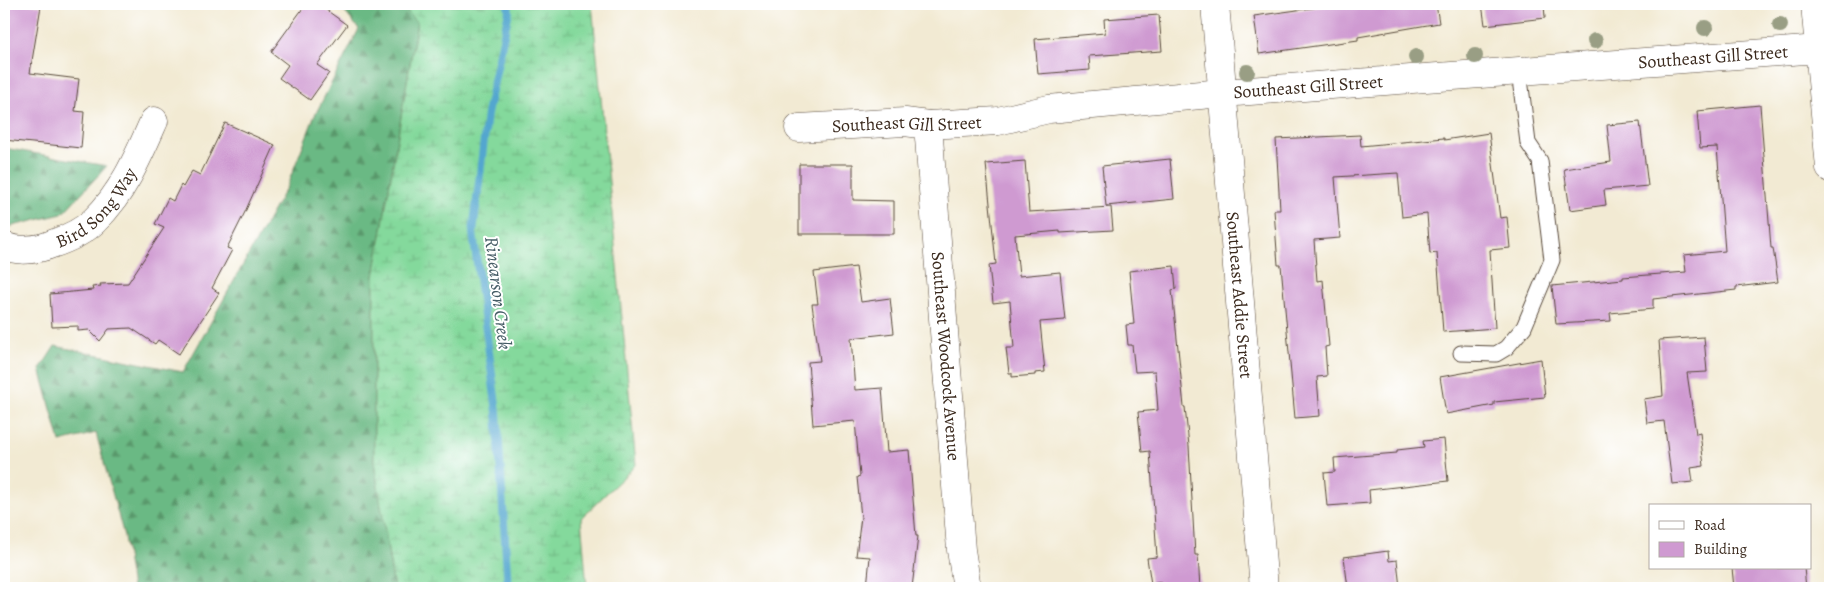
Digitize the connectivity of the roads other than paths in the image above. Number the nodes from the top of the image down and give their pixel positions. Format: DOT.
graph roads {
  1 [pos="1215,4"];
  2 [pos="1815,4"];
  3 [pos="1819,49"];
  4 [pos="1519,71"];
  5 [pos="1222,93"];
  6 [pos="154,121"];
  7 [pos="928,125"];
  8 [pos="799,128"];
  9 [pos="1830,168"];
  10 [pos="4,246"];
  11 [pos="1461,353"];
  12 [pos="967,588"];
  13 [pos="1264,588"];
  1 -- 5 [label="street, Southeast Addie Street"];
  2 -- 3 [label="street"];
  3 -- 4 [label="street, Southeast Gill Street"];
  3 -- 9 [label="street"];
  4 -- 5 [label="street, Southeast Gill Street"];
  4 -- 11 [label="lane"];
  5 -- 7 [label="street, Southeast Gill Street"];
  5 -- 13 [label="street, Southeast Addie Street"];
  6 -- 10 [label="street, Bird Song Way"];
  7 -- 8 [label="street, Southeast Gill Street"];
  7 -- 12 [label="street, Southeast Woodcock Avenue"];
}
